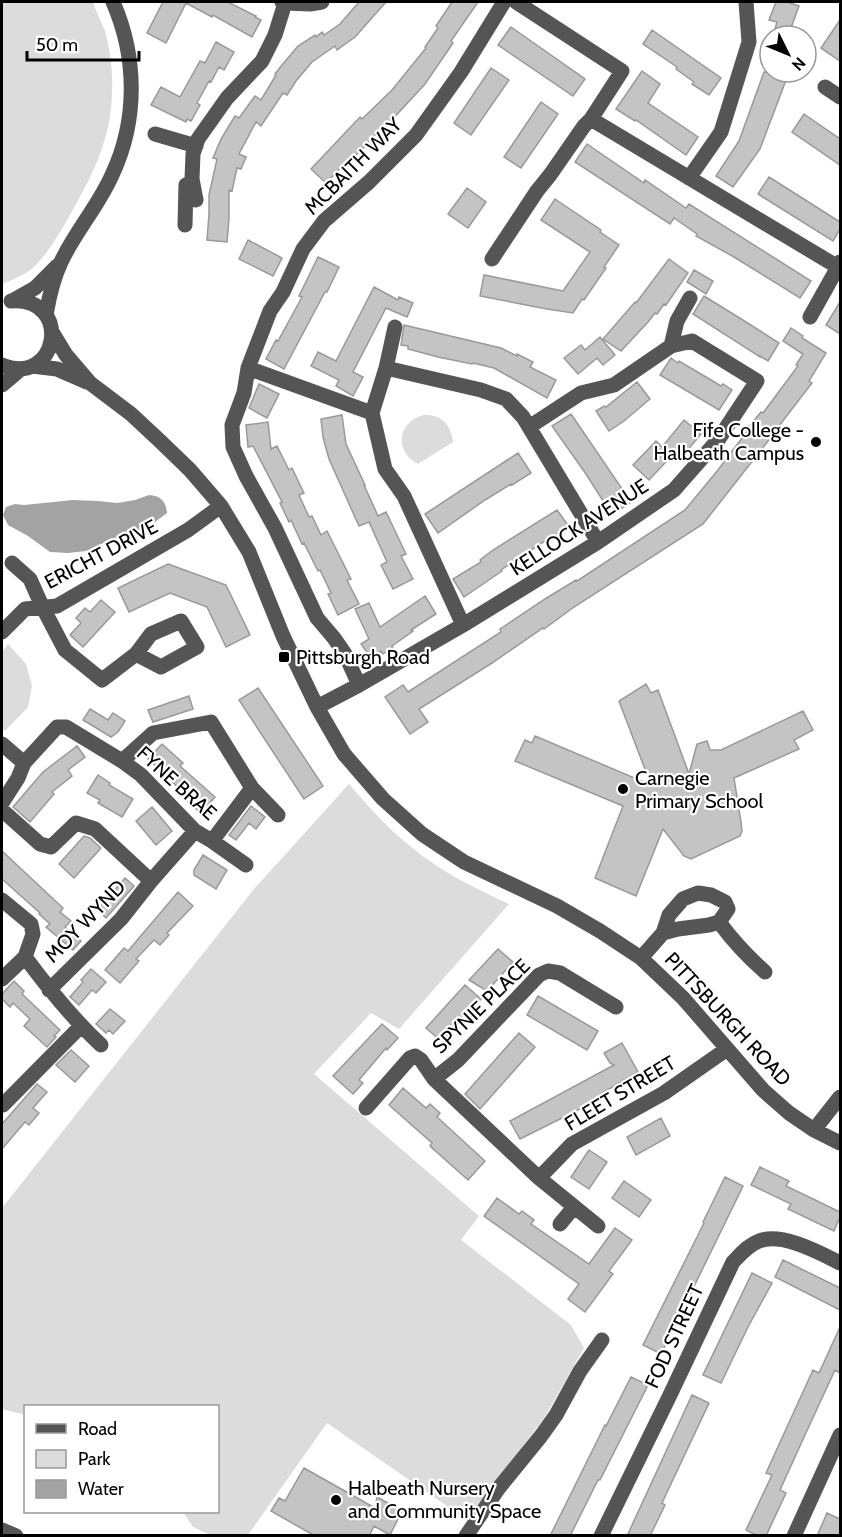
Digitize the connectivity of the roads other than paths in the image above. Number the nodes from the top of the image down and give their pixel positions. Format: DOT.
graph roads {
  1 [pos="113,2"];
  2 [pos="283,2"];
  3 [pos="322,2"];
  4 [pos="504,2"];
  5 [pos="516,2"];
  6 [pos="746,2"];
  7 [pos="825,87"];
  8 [pos="840,97"];
  9 [pos="591,119"];
  10 [pos="155,134"];
  11 [pos="196,146"];
  12 [pos="689,178"];
  13 [pos="192,179"];
  14 [pos="196,200"];
  15 [pos="185,225"];
  16 [pos="492,259"];
  17 [pos="60,264"];
  18 [pos="839,265"];
  19 [pos="690,298"];
  20 [pos="6,303"];
  21 [pos="46,315"];
  22 [pos="810,317"];
  23 [pos="395,327"];
  24 [pos="52,332"];
  25 [pos="671,346"];
  26 [pos="2,365"];
  27 [pos="26,368"];
  28 [pos="248,368"];
  29 [pos="386,368"];
  30 [pos="90,383"];
  31 [pos="2,385"];
  32 [pos="372,413"];
  33 [pos="529,427"];
  34 [pos="221,506"];
  35 [pos="598,542"];
  36 [pos="12,563"];
  37 [pos="42,606"];
  38 [pos="463,625"];
  39 [pos="2,632"];
  40 [pos="136,654"];
  41 [pos="359,685"];
  42 [pos="317,707"];
  43 [pos="2,744"];
  44 [pos="122,761"];
  45 [pos="24,763"];
  46 [pos="252,788"];
  47 [pos="2,803"];
  48 [pos="2,810"];
  49 [pos="278,815"];
  50 [pos="195,831"];
  51 [pos="212,841"];
  52 [pos="246,865"];
  53 [pos="151,881"];
  54 [pos="2,900"];
  55 [pos="719,922"];
  56 [pos="663,933"];
  57 [pos="25,957"];
  58 [pos="641,958"];
  59 [pos="765,972"];
  60 [pos="2,979"];
  61 [pos="49,990"];
  62 [pos="616,1007"];
  63 [pos="81,1026"];
  64 [pos="101,1045"];
  65 [pos="727,1049"];
  66 [pos="434,1079"];
  67 [pos="840,1097"];
  68 [pos="2,1103"];
  69 [pos="366,1108"];
  70 [pos="814,1130"];
  71 [pos="840,1143"];
  72 [pos="539,1178"];
  73 [pos="574,1207"];
  74 [pos="560,1224"];
  75 [pos="598,1226"];
  76 [pos="840,1263"];
  77 [pos="602,1340"];
  78 [pos="840,1434"];
  79 [pos="2,1530"];
  80 [pos="16,1536"];
  81 [pos="466,1536"];
  82 [pos="601,1536"];
  83 [pos="794,1536"];
  1 -- 17 [label="street"];
  2 -- 3 [label="street"];
  2 -- 11 [label="street"];
  4 -- 28 [label="street, MCBAITH WAY"];
  5 -- 9 [label="street"];
  6 -- 12 [label="street"];
  7 -- 8 [label="street"];
  9 -- 12 [label="street"];
  9 -- 16 [label="street"];
  10 -- 11 [label="street"];
  11 -- 13 [label="street"];
  12 -- 18 [label="street"];
  13 -- 14 [label="street"];
  13 -- 15 [label="street"];
  17 -- 20 [label="street"];
  17 -- 21 [label="street"];
  18 -- 22 [label="street"];
  19 -- 25 [label="street"];
  20 -- 21 [label="street"];
  21 -- 24 [label="street"];
  23 -- 29 [label="street"];
  24 -- 27 [label="street"];
  24 -- 30 [label="street"];
  25 -- 33 [label="street"];
  25 -- 35 [label="street, KELLOCK AVENUE"];
  26 -- 27 [label="street"];
  27 -- 30 [label="street"];
  27 -- 31 [label="street"];
  28 -- 32 [label="street"];
  28 -- 41 [label="street, MCBAITH WAY"];
  29 -- 32 [label="street"];
  29 -- 33 [label="street"];
  30 -- 34 [label="street, PITTSBURGH ROAD"];
  32 -- 38 [label="street"];
  33 -- 35 [label="street"];
  34 -- 37 [label="street, ERICHT DRIVE"];
  34 -- 42 [label="street, PITTSBURGH ROAD"];
  35 -- 38 [label="street, KELLOCK AVENUE"];
  36 -- 37 [label="street"];
  37 -- 39 [label="street, ERICHT DRIVE"];
  37 -- 40 [label="street"];
  38 -- 41 [label="street, KELLOCK AVENUE"];
  41 -- 42 [label="street, KELLOCK AVENUE"];
  42 -- 58 [label="street, PITTSBURGH ROAD"];
  43 -- 45 [label="street"];
  44 -- 45 [label="street, FYNE BRAE"];
  44 -- 46 [label="street"];
  44 -- 50 [label="street, FYNE BRAE"];
  45 -- 47 [label="street"];
  46 -- 49 [label="street"];
  46 -- 51 [label="street"];
  48 -- 53 [label="street, MOY WYND"];
  50 -- 51 [label="street, FYNE BRAE"];
  50 -- 53 [label="street, MOY WYND"];
  51 -- 52 [label="street, FYNE BRAE"];
  53 -- 61 [label="street, MOY WYND"];
  54 -- 57 [label="street"];
  55 -- 56 [label="street"];
  55 -- 56 [label="street"];
  55 -- 59 [label="street"];
  56 -- 58 [label="street"];
  57 -- 60 [label="street"];
  57 -- 61 [label="street"];
  58 -- 65 [label="street, PITTSBURGH ROAD"];
  61 -- 63 [label="street"];
  62 -- 66 [label="street, SPYNIE PLACE"];
  63 -- 64 [label="street"];
  63 -- 68 [label="street"];
  65 -- 70 [label="street, PITTSBURGH ROAD"];
  65 -- 72 [label="street, FLEET STREET"];
  66 -- 69 [label="street, SPYNIE PLACE"];
  66 -- 72 [label="street"];
  67 -- 70 [label="street"];
  70 -- 71 [label="street, PITTSBURGH ROAD"];
  72 -- 73 [label="street"];
  73 -- 74 [label="street"];
  73 -- 75 [label="street"];
  76 -- 82 [label="street, FOD STREET"];
  77 -- 81 [label="street"];
  78 -- 83 [label="street"];
  79 -- 80 [label="street"];
}
